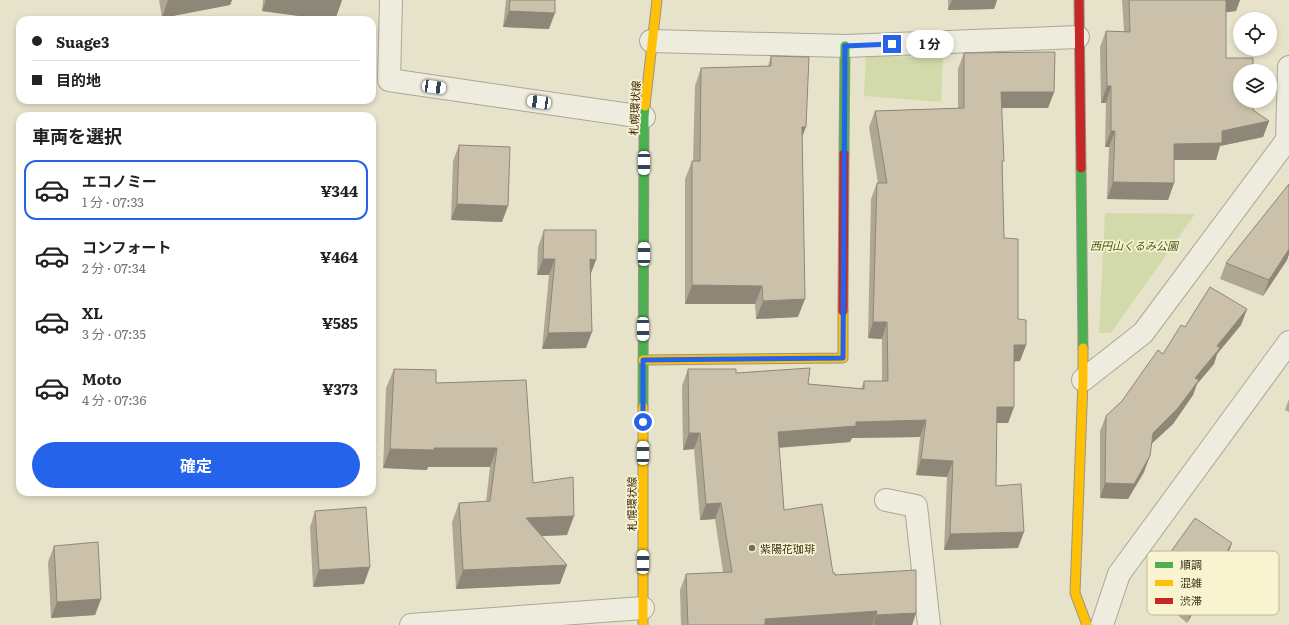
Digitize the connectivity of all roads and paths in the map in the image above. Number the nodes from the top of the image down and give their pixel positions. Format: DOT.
graph roads {
  1 [pos="391,0"];
  2 [pos="656,0"];
  3 [pos="1079,0"];
  4 [pos="1078,37"];
  5 [pos="651,41"];
  6 [pos="845,46"];
  7 [pos="1289,67"];
  8 [pos="644,117"];
  9 [pos="1289,342"];
  10 [pos="643,360"];
  11 [pos="1083,380"];
  12 [pos="886,500"];
  13 [pos="643,617"];
  14 [pos="411,625"];
  15 [pos="929,625"];
  16 [pos="1087,625"];
  17 [pos="1102,625"];
  1 -- 8 [label="street"];
  2 -- 5 [label="street, 札幌環状線"];
  3 -- 4 [label="street"];
  4 -- 6 [label="street"];
  4 -- 11 [label="street"];
  5 -- 6 [label="street"];
  5 -- 8 [label="street, 札幌環状線"];
  6 -- 10 [label="street"];
  7 -- 11 [label="street"];
  8 -- 10 [label="street, 札幌環状線"];
  9 -- 17 [label="street"];
  10 -- 13 [label="street, 札幌環状線"];
  11 -- 16 [label="street"];
  12 -- 15 [label="street"];
  13 -- 14 [label="street"];
}
